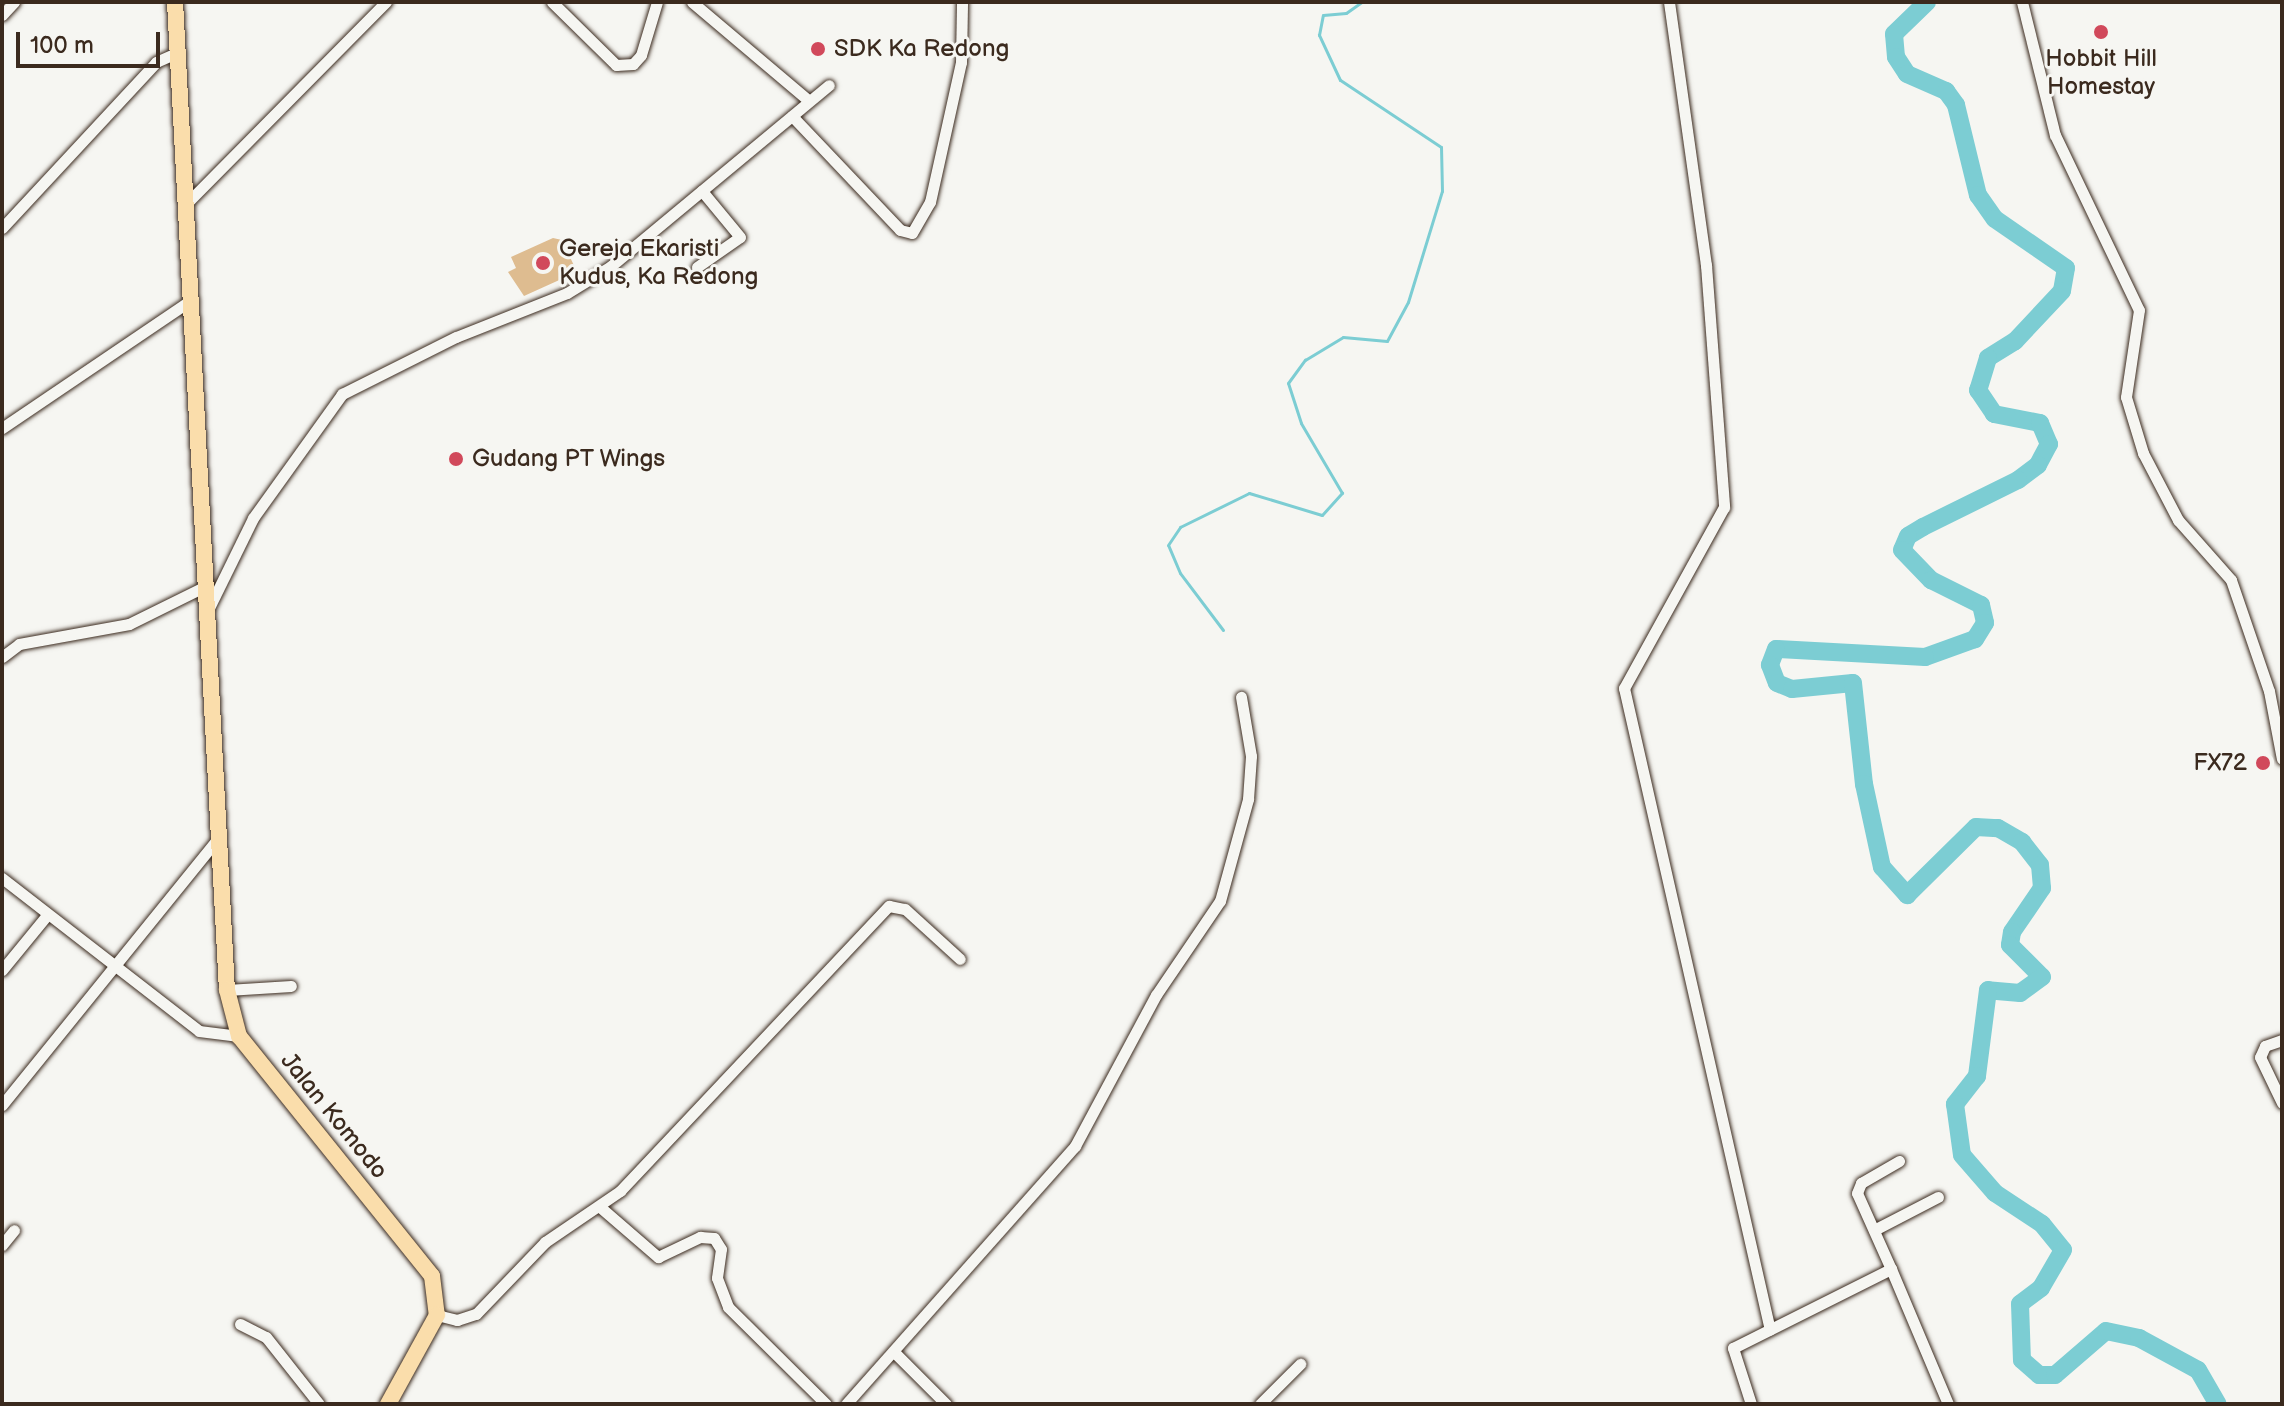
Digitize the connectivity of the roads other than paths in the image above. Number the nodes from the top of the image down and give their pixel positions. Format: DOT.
graph roads {
  1 [pos="14,2"];
  2 [pos="175,2"];
  3 [pos="386,2"];
  4 [pos="552,2"];
  5 [pos="657,2"];
  6 [pos="962,2"];
  7 [pos="1669,2"];
  8 [pos="2022,2"];
  9 [pos="695,3"];
  10 [pos="2,15"];
  11 [pos="178,52"];
  12 [pos="829,85"];
  13 [pos="809,101"];
  14 [pos="792,116"];
  15 [pos="702,191"];
  16 [pos="184,205"];
  17 [pos="2,228"];
  18 [pos="697,267"];
  19 [pos="191,300"];
  20 [pos="2,428"];
  21 [pos="206,586"];
  22 [pos="209,608"];
  23 [pos="2,657"];
  24 [pos="1241,697"];
  25 [pos="2282,759"];
  26 [pos="223,832"];
  27 [pos="2,878"];
  28 [pos="48,914"];
  29 [pos="960,959"];
  30 [pos="112,964"];
  31 [pos="2,970"];
  32 [pos="291,986"];
  33 [pos="227,990"];
  34 [pos="239,1036"];
  35 [pos="2282,1040"];
  36 [pos="2282,1103"];
  37 [pos="2,1105"];
  38 [pos="1899,1161"];
  39 [pos="1938,1197"];
  40 [pos="600,1207"];
  41 [pos="14,1230"];
  42 [pos="1874,1230"];
  43 [pos="2,1245"];
  44 [pos="1891,1269"];
  45 [pos="437,1315"];
  46 [pos="240,1324"];
  47 [pos="1770,1330"];
  48 [pos="894,1352"];
  49 [pos="1300,1364"];
  50 [pos="319,1404"];
  51 [pos="388,1404"];
  52 [pos="826,1404"];
  53 [pos="846,1404"];
  54 [pos="946,1404"];
  55 [pos="1260,1404"];
  56 [pos="1751,1404"];
  57 [pos="1947,1404"];
  1 -- 10 [label="street"];
  2 -- 11 [label="highway, Jalan Komodo"];
  3 -- 16 [label="street"];
  4 -- 5 [label="street"];
  6 -- 14 [label="street"];
  7 -- 47 [label="street"];
  8 -- 25 [label="street"];
  9 -- 13 [label="street"];
  11 -- 16 [label="highway, Jalan Komodo"];
  11 -- 17 [label="street"];
  12 -- 13 [label="street"];
  13 -- 14 [label="street"];
  14 -- 15 [label="street"];
  15 -- 18 [label="street"];
  15 -- 22 [label="street"];
  16 -- 19 [label="highway, Jalan Komodo"];
  19 -- 20 [label="street"];
  19 -- 21 [label="highway, Jalan Komodo"];
  21 -- 22 [label="highway, Jalan Komodo"];
  21 -- 23 [label="street"];
  22 -- 26 [label="highway, Jalan Komodo"];
  24 -- 48 [label="street"];
  26 -- 30 [label="street"];
  26 -- 33 [label="highway, Jalan Komodo"];
  27 -- 28 [label="street"];
  28 -- 30 [label="street"];
  28 -- 31 [label="street"];
  29 -- 40 [label="street"];
  30 -- 34 [label="street"];
  30 -- 37 [label="street"];
  32 -- 33 [label="street"];
  33 -- 34 [label="highway, Jalan Komodo"];
  34 -- 45 [label="highway, Jalan Komodo"];
  35 -- 36 [label="street"];
  38 -- 42 [label="street"];
  39 -- 42 [label="street"];
  40 -- 45 [label="street"];
  40 -- 52 [label="street"];
  41 -- 43 [label="street"];
  42 -- 44 [label="street"];
  44 -- 47 [label="street"];
  44 -- 57 [label="street"];
  45 -- 51 [label="highway"];
  46 -- 50 [label="street"];
  47 -- 56 [label="street"];
  48 -- 53 [label="street"];
  48 -- 54 [label="street"];
  49 -- 55 [label="street"];
}
